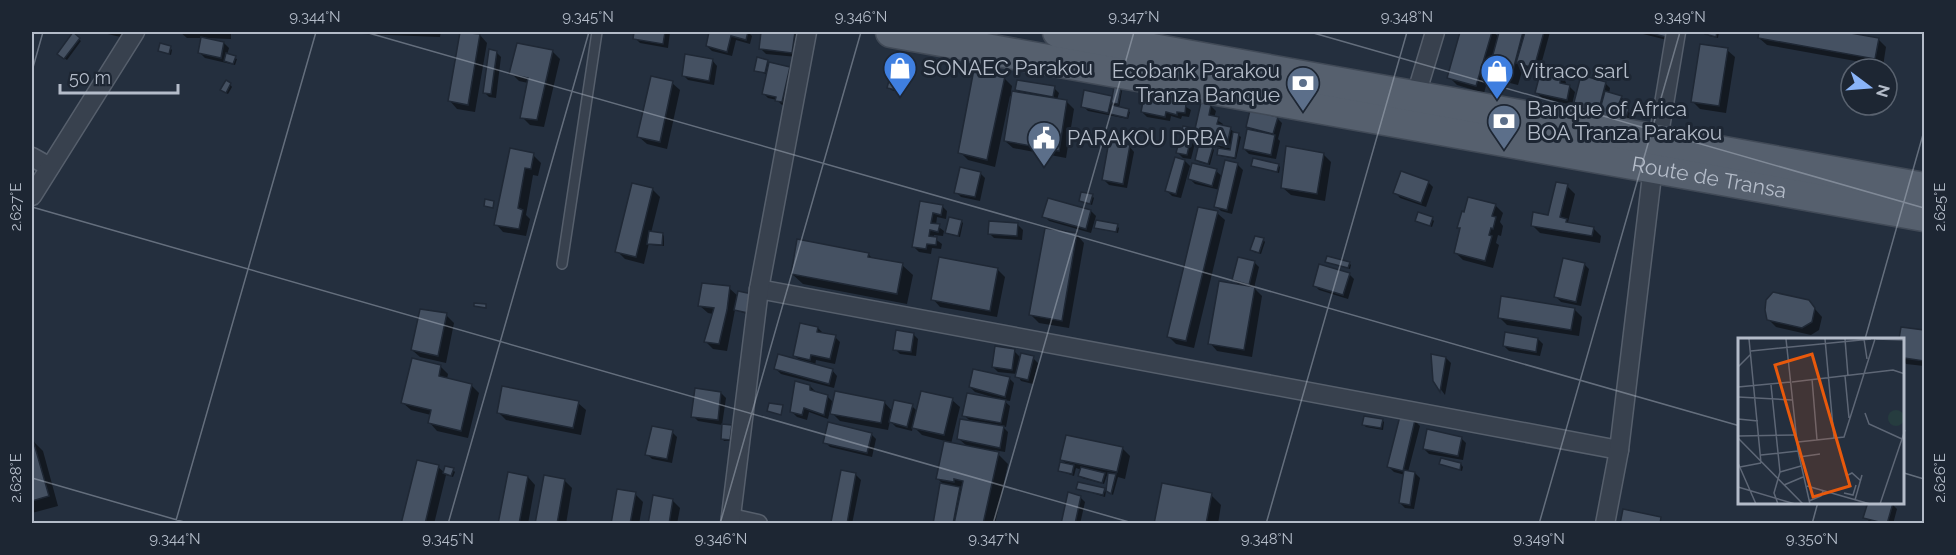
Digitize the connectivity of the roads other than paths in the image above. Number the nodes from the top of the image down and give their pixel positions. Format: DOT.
graph roads {
  1 [pos="135,32"];
  2 [pos="597,32"];
  3 [pos="807,32"];
  4 [pos="891,32"];
  5 [pos="1058,32"];
  6 [pos="1435,32"];
  7 [pos="1676,32"];
  8 [pos="1416,95"];
  9 [pos="1655,154"];
  10 [pos="32,157"];
  11 [pos="1727,166"];
  12 [pos="50,167"];
  13 [pos="1924,188"];
  14 [pos="32,196"];
  15 [pos="1924,216"];
  16 [pos="562,264"];
  17 [pos="759,289"];
  18 [pos="1619,450"];
  19 [pos="731,521"];
  20 [pos="758,524"];
  21 [pos="1605,524"];
  1 -- 12 [label="street"];
  2 -- 16 [label="lane"];
  3 -- 17 [label="street"];
  4 -- 9 [label="main road, Route de Transa"];
  5 -- 8 [label="main road, Route de Transa"];
  6 -- 8 [label="street"];
  7 -- 9 [label="street"];
  8 -- 9 [label="main road, Route de Transa"];
  9 -- 11 [label="main road, Route de Transa"];
  9 -- 18 [label="street"];
  10 -- 12 [label="street"];
  11 -- 13 [label="main road, Route de Transa"];
  11 -- 15 [label="main road, Route de Transa"];
  12 -- 14 [label="street"];
  17 -- 18 [label="street"];
  17 -- 19 [label="street"];
  18 -- 21 [label="street"];
  19 -- 20 [label="street"];
}
